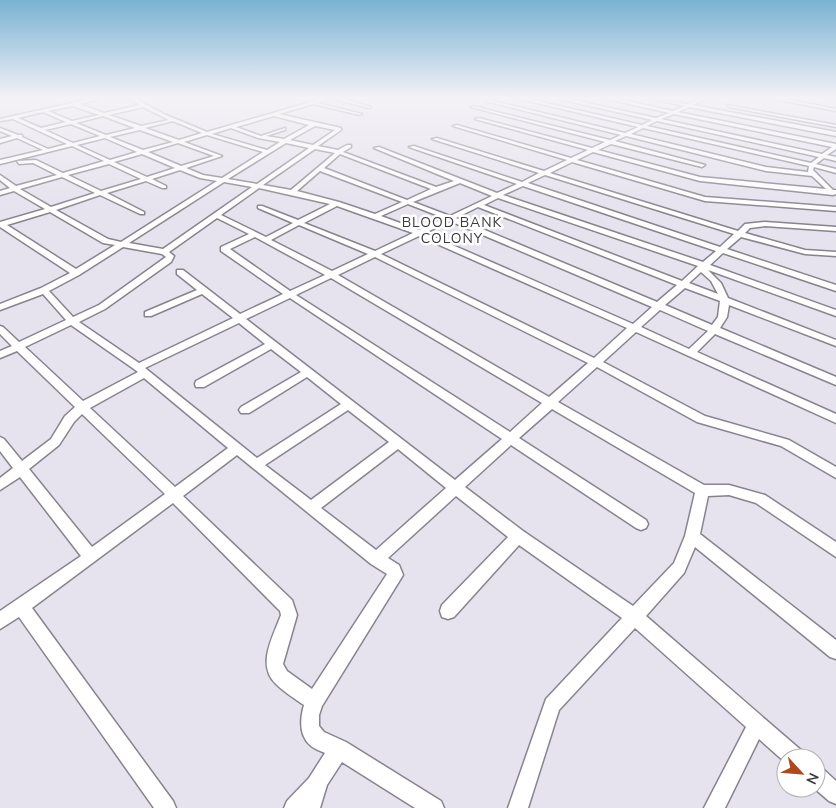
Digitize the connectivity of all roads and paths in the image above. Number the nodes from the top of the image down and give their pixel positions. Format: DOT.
graph roads {
  1 [pos="18,137"];
  2 [pos="51,137"];
  3 [pos="101,137"];
  4 [pos="106,137"];
  5 [pos="163,137"];
  6 [pos="199,137"];
  7 [pos="216,137"];
  8 [pos="260,137"];
  9 [pos="292,137"];
  10 [pos="328,137"];
  11 [pos="491,137"];
  12 [pos="545,137"];
  13 [pos="591,137"];
  14 [pos="622,137"];
  15 [pos="638,137"];
  16 [pos="689,137"];
  17 [pos="733,137"];
  18 [pos="791,137"];
  19 [pos="435,139"];
  20 [pos="0,141"];
  21 [pos="285,141"];
  22 [pos="180,142"];
  23 [pos="611,142"];
  24 [pos="69,144"];
  25 [pos="237,144"];
  26 [pos="227,146"];
  27 [pos="315,146"];
  28 [pos="349,146"];
  29 [pos="836,146"];
  30 [pos="412,147"];
  31 [pos="377,148"];
  32 [pos="218,149"];
  33 [pos="47,150"];
  34 [pos="593,150"];
  35 [pos="208,152"];
  36 [pos="269,152"];
  37 [pos="339,152"];
  38 [pos="141,153"];
  39 [pos="822,156"];
  40 [pos="836,159"];
  41 [pos="572,160"];
  42 [pos="0,162"];
  43 [pos="109,162"];
  44 [pos="702,165"];
  45 [pos="812,165"];
  46 [pos="181,168"];
  47 [pos="320,169"];
  48 [pos="836,171"];
  49 [pos="544,173"];
  50 [pos="814,174"];
  51 [pos="63,176"];
  52 [pos="0,177"];
  53 [pos="146,179"];
  54 [pos="224,180"];
  55 [pos="459,180"];
  56 [pos="522,183"];
  57 [pos="258,186"];
  58 [pos="164,187"];
  59 [pos="15,189"];
  60 [pos="436,189"];
  61 [pos="294,191"];
  62 [pos="0,193"];
  63 [pos="101,193"];
  64 [pos="835,193"];
  65 [pos="499,196"];
  66 [pos="337,203"];
  67 [pos="407,203"];
  68 [pos="478,205"];
  69 [pos="260,207"];
  70 [pos="836,208"];
  71 [pos="50,210"];
  72 [pos="142,213"];
  73 [pos="216,214"];
  74 [pos="376,216"];
  75 [pos="450,218"];
  76 [pos="299,223"];
  77 [pos="1,225"];
  78 [pos="836,229"];
  79 [pos="421,233"];
  80 [pos="739,233"];
  81 [pos="256,234"];
  82 [pos="267,239"];
  83 [pos="122,245"];
  84 [pos="720,249"];
  85 [pos="164,252"];
  86 [pos="375,254"];
  87 [pos="836,254"];
  88 [pos="701,266"];
  89 [pos="180,272"];
  90 [pos="76,273"];
  91 [pos="332,275"];
  92 [pos="682,284"];
  93 [pos="836,288"];
  94 [pos="44,290"];
  95 [pos="204,290"];
  96 [pos="289,294"];
  97 [pos="724,300"];
  98 [pos="658,305"];
  99 [pos="0,307"];
  100 [pos="836,313"];
  101 [pos="148,314"];
  102 [pos="239,318"];
  103 [pos="73,322"];
  104 [pos="634,327"];
  105 [pos="0,329"];
  106 [pos="714,329"];
  107 [pos="836,343"];
  108 [pos="272,344"];
  109 [pos="18,348"];
  110 [pos="690,353"];
  111 [pos="0,355"];
  112 [pos="595,362"];
  113 [pos="142,370"];
  114 [pos="308,372"];
  115 [pos="836,381"];
  116 [pos="200,384"];
  117 [pos="549,403"];
  118 [pos="349,404"];
  119 [pos="82,408"];
  120 [pos="245,410"];
  121 [pos="836,419"];
  122 [pos="508,439"];
  123 [pos="0,442"];
  124 [pos="398,442"];
  125 [pos="237,448"];
  126 [pos="256,465"];
  127 [pos="21,468"];
  128 [pos="836,473"];
  129 [pos="0,485"];
  130 [pos="455,487"];
  131 [pos="702,491"];
  132 [pos="174,495"];
  133 [pos="312,507"];
  134 [pos="640,524"];
  135 [pos="518,536"];
  136 [pos="692,536"];
  137 [pos="836,550"];
  138 [pos="91,557"];
  139 [pos="376,559"];
  140 [pos="20,606"];
  141 [pos="448,611"];
  142 [pos="635,617"];
  143 [pos="0,621"];
  144 [pos="836,651"];
  145 [pos="314,702"];
  146 [pos="757,724"];
  147 [pos="785,748"];
  148 [pos="339,749"];
  149 [pos="318,781"];
  150 [pos="826,785"];
  151 [pos="836,794"];
  152 [pos="166,808"];
  153 [pos="294,808"];
  154 [pos="310,808"];
  155 [pos="434,808"];
  156 [pos="518,808"];
  157 [pos="714,808"];
  1 -- 20 [label="street"];
  1 -- 33 [label="street"];
  2 -- 24 [label="street"];
  3 -- 24 [label="street"];
  4 -- 38 [label="street"];
  5 -- 22 [label="street"];
  6 -- 22 [label="street"];
  7 -- 25 [label="street"];
  8 -- 21 [label="street"];
  8 -- 25 [label="street"];
  9 -- 21 [label="street"];
  10 -- 27 [label="street"];
  11 -- 41 [label="street"];
  12 -- 34 [label="street"];
  13 -- 23 [label="street"];
  14 -- 23 [label="street"];
  15 -- 50 [label="street"];
  16 -- 45 [label="street"];
  17 -- 39 [label="street"];
  18 -- 29 [label="street"];
  19 -- 49 [label="street"];
  21 -- 27 [label="street"];
  21 -- 36 [label="street"];
  22 -- 35 [label="street"];
  22 -- 38 [label="street"];
  23 -- 34 [label="street"];
  23 -- 44 [label="street"];
  24 -- 33 [label="street"];
  24 -- 43 [label="street"];
  25 -- 26 [label="street"];
  25 -- 36 [label="street"];
  27 -- 37 [label="street"];
  27 -- 57 [label="street"];
  28 -- 37 [label="street"];
  29 -- 39 [label="street"];
  30 -- 56 [label="street"];
  31 -- 55 [label="street"];
  32 -- 35 [label="street"];
  33 -- 42 [label="street"];
  34 -- 41 [label="street"];
  34 -- 64 [label="street"];
  35 -- 46 [label="street"];
  36 -- 54 [label="street"];
  37 -- 47 [label="street"];
  37 -- 60 [label="street"];
  38 -- 43 [label="street"];
  38 -- 46 [label="street"];
  39 -- 40 [label="street"];
  39 -- 45 [label="street"];
  41 -- 49 [label="street"];
  41 -- 70 [label="street"];
  42 -- 51 [label="street"];
  43 -- 51 [label="street"];
  43 -- 53 [label="street"];
  45 -- 48 [label="street"];
  45 -- 50 [label="street"];
  46 -- 53 [label="street"];
  46 -- 54 [label="street"];
  47 -- 61 [label="street"];
  47 -- 67 [label="street"];
  49 -- 56 [label="street"];
  49 -- 80 [label="street"];
  50 -- 64 [label="street"];
  51 -- 59 [label="street"];
  51 -- 63 [label="street"];
  52 -- 59 [label="street"];
  53 -- 58 [label="street"];
  53 -- 63 [label="street"];
  54 -- 57 [label="street"];
  54 -- 83 [label="street"];
  55 -- 60 [label="street"];
  55 -- 65 [label="street"];
  56 -- 65 [label="street"];
  56 -- 84 [label="street"];
  57 -- 61 [label="street"];
  57 -- 73 [label="street"];
  59 -- 62 [label="street"];
  59 -- 71 [label="street"];
  60 -- 67 [label="street"];
  61 -- 66 [label="street"];
  63 -- 71 [label="street"];
  63 -- 72 [label="street"];
  65 -- 68 [label="street"];
  65 -- 88 [label="street"];
  66 -- 74 [label="street"];
  66 -- 76 [label="street"];
  67 -- 74 [label="street"];
  67 -- 75 [label="street"];
  68 -- 75 [label="street"];
  68 -- 92 [label="street"];
  69 -- 76 [label="street"];
  71 -- 77 [label="street"];
  71 -- 83 [label="street"];
  73 -- 81 [label="street"];
  73 -- 85 [label="street"];
  74 -- 79 [label="street"];
  75 -- 79 [label="street"];
  75 -- 98 [label="street"];
  76 -- 82 [label="street"];
  76 -- 86 [label="street"];
  77 -- 90 [label="street"];
  78 -- 80 [label="street"];
  79 -- 86 [label="street"];
  79 -- 104 [label="street"];
  80 -- 84 [label="street"];
  80 -- 87 [label="street"];
  81 -- 82 [label="street"];
  81 -- 96 [label="street"];
  82 -- 91 [label="street"];
  83 -- 85 [label="street"];
  83 -- 90 [label="street"];
  84 -- 88 [label="street"];
  84 -- 93 [label="street"];
  85 -- 103 [label="street"];
  86 -- 91 [label="street"];
  86 -- 112 [label="street"];
  88 -- 92 [label="street"];
  88 -- 97 [label="street"];
  88 -- 100 [label="street"];
  89 -- 95 [label="street"];
  90 -- 94 [label="street"];
  91 -- 96 [label="street"];
  91 -- 117 [label="street"];
  92 -- 97 [label="street"];
  92 -- 98 [label="street"];
  94 -- 99 [label="street"];
  94 -- 103 [label="street"];
  95 -- 101 [label="street"];
  95 -- 102 [label="street"];
  96 -- 102 [label="street"];
  96 -- 122 [label="street"];
  97 -- 106 [label="street"];
  97 -- 107 [label="street"];
  98 -- 104 [label="street"];
  98 -- 106 [label="street"];
  102 -- 108 [label="street"];
  102 -- 113 [label="street"];
  103 -- 109 [label="street"];
  103 -- 113 [label="street"];
  104 -- 110 [label="street"];
  104 -- 112 [label="street"];
  105 -- 109 [label="street"];
  106 -- 110 [label="street"];
  106 -- 115 [label="street"];
  108 -- 114 [label="street"];
  108 -- 116 [label="street"];
  109 -- 111 [label="street"];
  109 -- 119 [label="street"];
  110 -- 121 [label="street"];
  112 -- 117 [label="street"];
  112 -- 128 [label="street"];
  113 -- 119 [label="street"];
  113 -- 125 [label="street"];
  114 -- 118 [label="street"];
  114 -- 120 [label="street"];
  117 -- 122 [label="street"];
  117 -- 131 [label="street"];
  118 -- 124 [label="street"];
  118 -- 126 [label="street"];
  119 -- 127 [label="street"];
  119 -- 132 [label="street"];
  122 -- 130 [label="street"];
  122 -- 134 [label="street"];
  123 -- 127 [label="street"];
  124 -- 130 [label="street"];
  124 -- 133 [label="street"];
  125 -- 126 [label="street"];
  125 -- 132 [label="street"];
  126 -- 133 [label="street"];
  127 -- 129 [label="street"];
  127 -- 138 [label="street"];
  130 -- 135 [label="street"];
  130 -- 139 [label="street"];
  131 -- 136 [label="street"];
  131 -- 137 [label="street"];
  132 -- 138 [label="street"];
  132 -- 145 [label="street"];
  133 -- 139 [label="street"];
  135 -- 141 [label="street"];
  135 -- 142 [label="street"];
  136 -- 142 [label="street"];
  136 -- 144 [label="street"];
  138 -- 140 [label="street"];
  139 -- 145 [label="street"];
  140 -- 143 [label="street"];
  140 -- 152 [label="street"];
  142 -- 146 [label="street"];
  142 -- 156 [label="street"];
  145 -- 148 [label="street"];
  146 -- 147 [label="street"];
  146 -- 157 [label="street"];
  148 -- 149 [label="street"];
  148 -- 155 [label="street"];
  149 -- 153 [label="street"];
  149 -- 154 [label="street"];
  150 -- 151 [label="street"];
}
